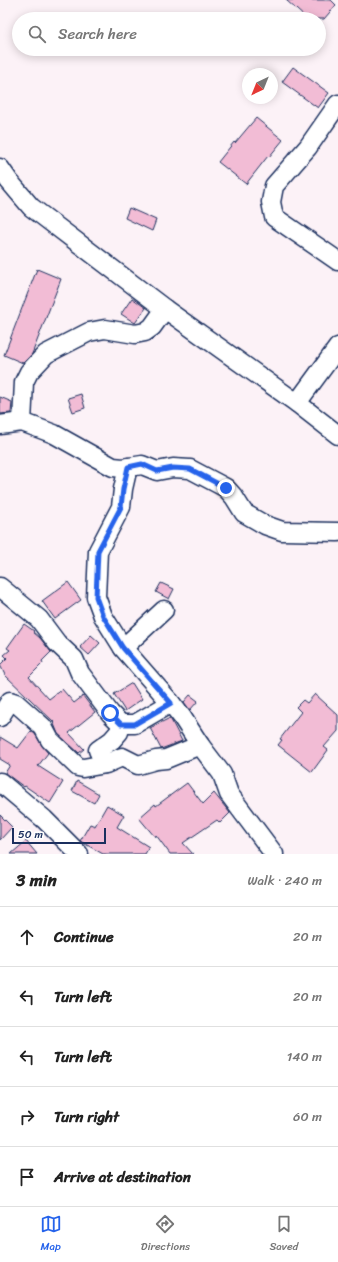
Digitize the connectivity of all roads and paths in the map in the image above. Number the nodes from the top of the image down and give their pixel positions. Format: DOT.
graph roads {
  1 [pos="338,104"];
  2 [pos="0,168"];
  3 [pos="338,261"];
  4 [pos="165,308"];
  5 [pos="338,347"];
  6 [pos="298,403"];
  7 [pos="22,422"];
  8 [pos="0,425"];
  9 [pos="338,435"];
  10 [pos="128,467"];
  11 [pos="338,532"];
  12 [pos="0,587"];
  13 [pos="164,610"];
  14 [pos="123,648"];
  15 [pos="171,703"];
  16 [pos="0,717"];
  17 [pos="121,724"];
  18 [pos="200,745"];
  19 [pos="104,764"];
  20 [pos="0,782"];
  21 [pos="79,854"];
  22 [pos="274,854"];
  1 -- 3 [label="street"];
  2 -- 4 [label="street"];
  4 -- 6 [label="street"];
  4 -- 7 [label="street"];
  5 -- 6 [label="street"];
  6 -- 9 [label="street"];
  7 -- 8 [label="street"];
  7 -- 10 [label="street"];
  10 -- 11 [label="street"];
  10 -- 14 [label="street"];
  12 -- 17 [label="street"];
  13 -- 14 [label="street"];
  14 -- 15 [label="street"];
  15 -- 17 [label="street"];
  15 -- 18 [label="street"];
  16 -- 19 [label="street"];
  17 -- 19 [label="street"];
  18 -- 19 [label="street"];
  18 -- 22 [label="street"];
  20 -- 21 [label="street"];
}
